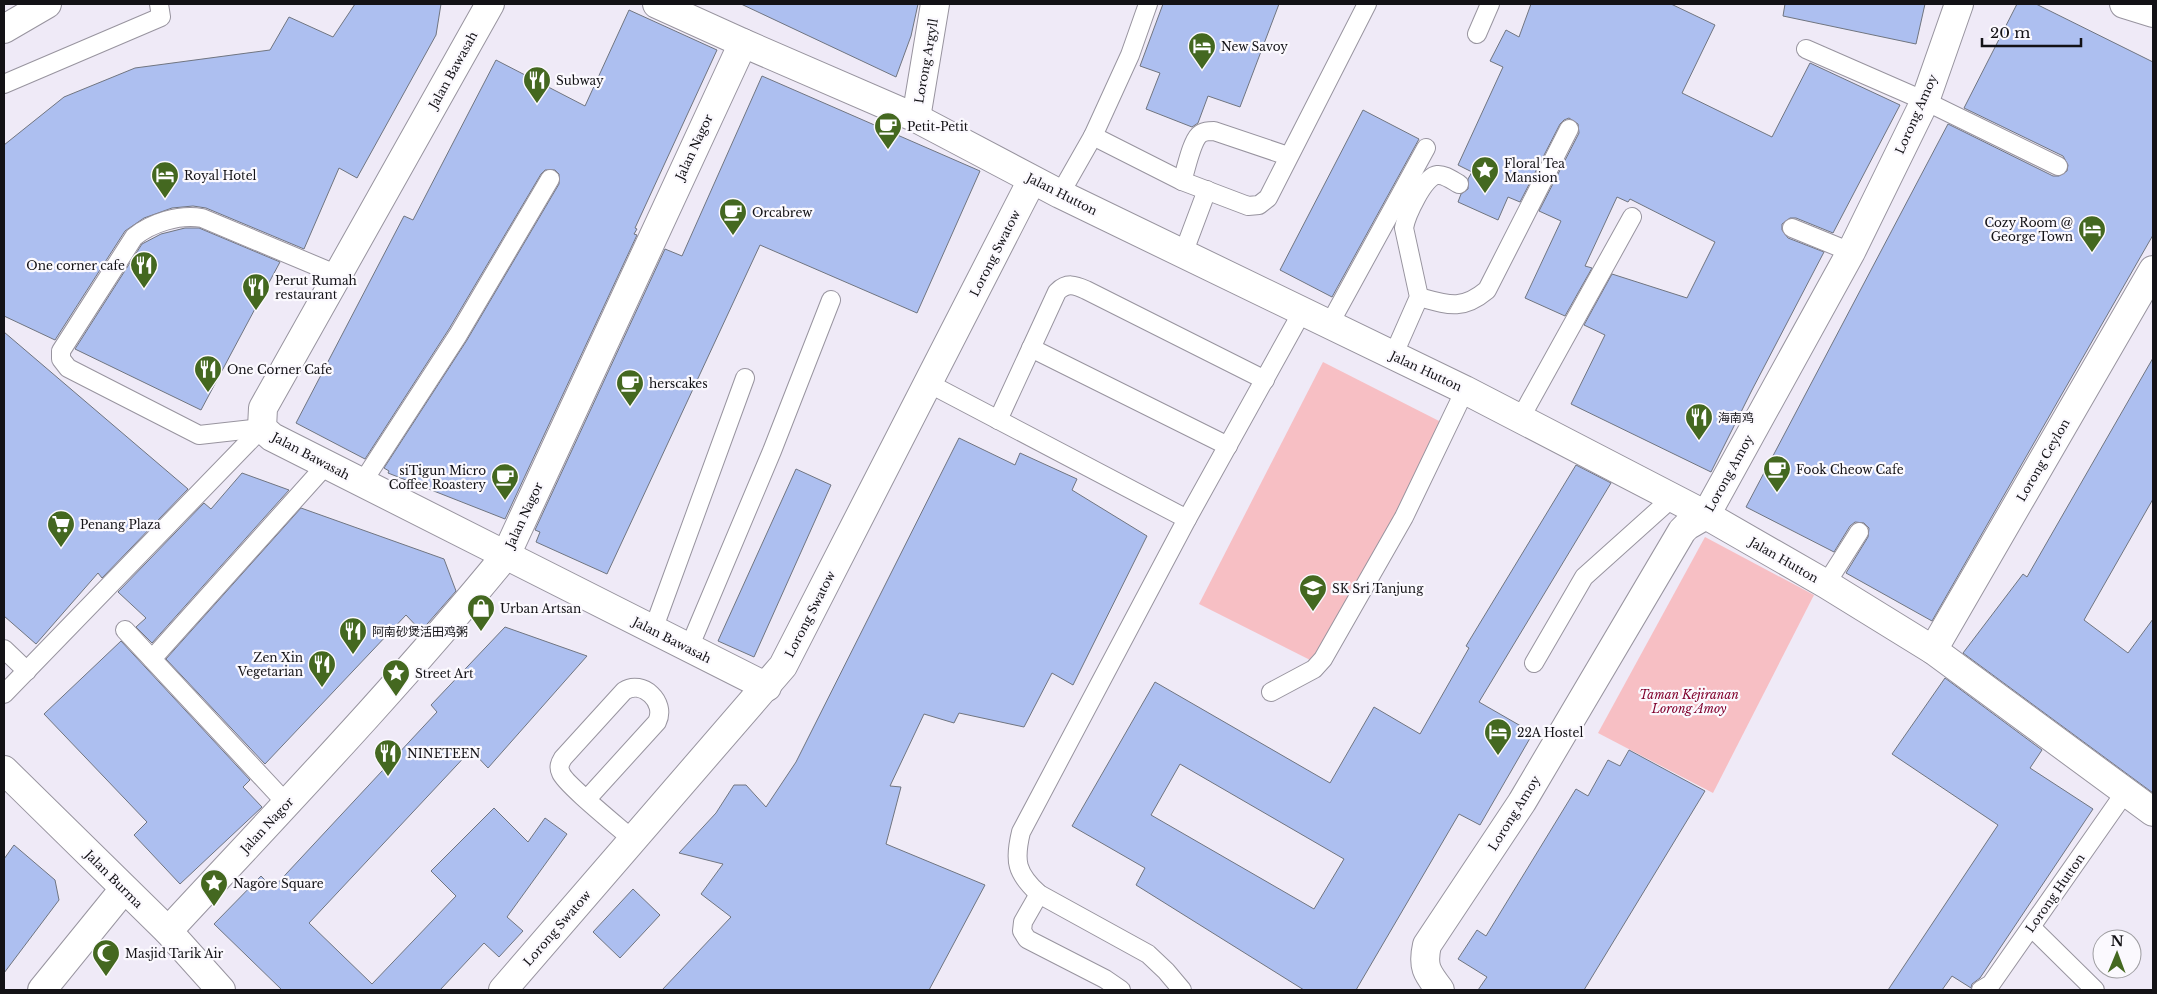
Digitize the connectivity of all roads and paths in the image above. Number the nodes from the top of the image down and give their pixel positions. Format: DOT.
graph roads {
  1 [pos="47,4"];
  2 [pos="159,4"];
  3 [pos="490,4"];
  4 [pos="658,4"];
  5 [pos="936,4"];
  6 [pos="1148,4"];
  7 [pos="1367,4"];
  8 [pos="1490,4"];
  9 [pos="1959,4"];
  10 [pos="2124,4"];
  11 [pos="2153,13"];
  12 [pos="4,29"];
  13 [pos="1477,34"];
  14 [pos="742,43"];
  15 [pos="1806,49"];
  16 [pos="4,84"];
  17 [pos="1925,101"];
  18 [pos="916,118"];
  19 [pos="1569,129"];
  20 [pos="1093,136"];
  21 [pos="1426,148"];
  22 [pos="1288,156"];
  23 [pos="2058,166"];
  24 [pos="550,179"];
  25 [pos="1032,180"];
  26 [pos="1182,180"];
  27 [pos="1459,184"];
  28 [pos="1207,190"];
  29 [pos="1060,194"];
  30 [pos="1632,217"];
  31 [pos="1792,228"];
  32 [pos="1851,252"];
  33 [pos="1183,254"];
  34 [pos="2153,270"];
  35 [pos="338,276"];
  36 [pos="1419,297"];
  37 [pos="830,300"];
  38 [pos="1302,312"];
  39 [pos="1330,325"];
  40 [pos="1031,348"];
  41 [pos="1392,356"];
  42 [pos="745,378"];
  43 [pos="1265,380"];
  44 [pos="928,383"];
  45 [pos="1465,390"];
  46 [pos="1520,419"];
  47 [pos="998,420"];
  48 [pos="262,428"];
  49 [pos="1228,446"];
  50 [pos="326,465"];
  51 [pos="362,483"];
  52 [pos="1672,498"];
  53 [pos="1706,515"];
  54 [pos="1187,519"];
  55 [pos="1859,532"];
  56 [pos="506,555"];
  57 [pos="1826,584"];
  58 [pos="125,630"];
  59 [pos="653,630"];
  60 [pos="689,648"];
  61 [pos="4,650"];
  62 [pos="1933,650"];
  63 [pos="152,659"];
  64 [pos="1534,663"];
  65 [pos="27,671"];
  66 [pos="767,687"];
  67 [pos="1271,692"];
  68 [pos="4,694"];
  69 [pos="4,770"];
  70 [pos="2126,791"];
  71 [pos="587,799"];
  72 [pos="287,804"];
  73 [pos="2153,812"];
  74 [pos="634,840"];
  75 [pos="124,889"];
  76 [pos="1039,894"];
  77 [pos="2031,927"];
  78 [pos="168,931"];
  79 [pos="42,990"];
  80 [pos="221,990"];
  81 [pos="503,990"];
  82 [pos="1121,990"];
  83 [pos="1182,990"];
  84 [pos="1440,990"];
  85 [pos="1980,990"];
  86 [pos="2095,990"];
  1 -- 12 [label="street"];
  2 -- 16 [label="lane"];
  3 -- 35 [label="street, Jalan Bawasah"];
  4 -- 14 [label="street, Jalan Hutton"];
  5 -- 18 [label="street, Lorong Argyll"];
  6 -- 20 [label="lane"];
  7 -- 22 [label="lane"];
  8 -- 13 [label="lane"];
  9 -- 17 [label="street, Lorong Amoy"];
  10 -- 11 [label="street"];
  14 -- 18 [label="street, Jalan Hutton"];
  14 -- 56 [label="street, Jalan Nagor"];
  15 -- 17 [label="lane"];
  17 -- 23 [label="lane"];
  17 -- 32 [label="street, Lorong Amoy"];
  18 -- 25 [label="street, Jalan Hutton"];
  19 -- 36 [label="lane"];
  20 -- 26 [label="lane"];
  20 -- 29 [label="lane"];
  21 -- 39 [label="lane"];
  22 -- 26 [label="lane"];
  22 -- 28 [label="lane"];
  24 -- 51 [label="lane"];
  25 -- 29 [label="street, Jalan Hutton"];
  25 -- 44 [label="street, Lorong Swatow"];
  26 -- 28 [label="lane"];
  27 -- 36 [label="lane"];
  28 -- 33 [label="lane"];
  29 -- 33 [label="street, Jalan Hutton"];
  30 -- 46 [label="lane"];
  31 -- 32 [label="lane"];
  32 -- 53 [label="street, Lorong Amoy"];
  33 -- 38 [label="street, Jalan Hutton"];
  34 -- 62 [label="street, Lorong Ceylon"];
  35 -- 48 [label="street, Jalan Bawasah"];
  35 -- 48 [label="lane"];
  36 -- 41 [label="lane"];
  37 -- 60 [label="lane"];
  38 -- 39 [label="street, Jalan Hutton"];
  38 -- 43 [label="lane"];
  39 -- 41 [label="street, Jalan Hutton"];
  40 -- 43 [label="lane"];
  40 -- 47 [label="lane"];
  40 -- 49 [label="lane"];
  41 -- 45 [label="street, Jalan Hutton"];
  42 -- 59 [label="lane"];
  43 -- 49 [label="lane"];
  44 -- 47 [label="lane"];
  44 -- 66 [label="street, Lorong Swatow"];
  45 -- 46 [label="street, Jalan Hutton"];
  45 -- 67 [label="lane"];
  46 -- 52 [label="street, Jalan Hutton"];
  47 -- 54 [label="lane"];
  48 -- 50 [label="street, Jalan Bawasah"];
  48 -- 65 [label="lane"];
  49 -- 54 [label="lane"];
  50 -- 51 [label="street, Jalan Bawasah"];
  50 -- 63 [label="lane"];
  51 -- 56 [label="street, Jalan Bawasah"];
  52 -- 53 [label="street, Jalan Hutton"];
  52 -- 64 [label="lane"];
  53 -- 57 [label="street, Jalan Hutton"];
  53 -- 84 [label="street, Lorong Amoy"];
  54 -- 76 [label="lane"];
  55 -- 57 [label="lane"];
  56 -- 59 [label="street, Jalan Bawasah"];
  56 -- 72 [label="street, Jalan Nagor"];
  57 -- 62 [label="street, Jalan Hutton"];
  58 -- 63 [label="lane"];
  59 -- 60 [label="street, Jalan Bawasah"];
  60 -- 66 [label="street, Jalan Bawasah"];
  61 -- 65 [label="lane"];
  62 -- 70 [label="street, Jalan Hutton"];
  63 -- 72 [label="lane"];
  65 -- 68 [label="lane"];
  66 -- 74 [label="street, Lorong Swatow"];
  69 -- 75 [label="street, Jalan Burma"];
  70 -- 73 [label="street, Jalan Hutton"];
  70 -- 77 [label="lane, Lorong Hutton"];
  71 -- 71 [label="lane"];
  71 -- 74 [label="lane"];
  72 -- 78 [label="street, Jalan Nagor"];
  74 -- 81 [label="street, Lorong Swatow"];
  75 -- 78 [label="street, Jalan Burma"];
  75 -- 79 [label="street"];
  76 -- 82 [label="lane"];
  76 -- 83 [label="lane"];
  77 -- 85 [label="lane, Lorong Hutton"];
  77 -- 86 [label="lane"];
  78 -- 80 [label="street, Jalan Burma"];
}
